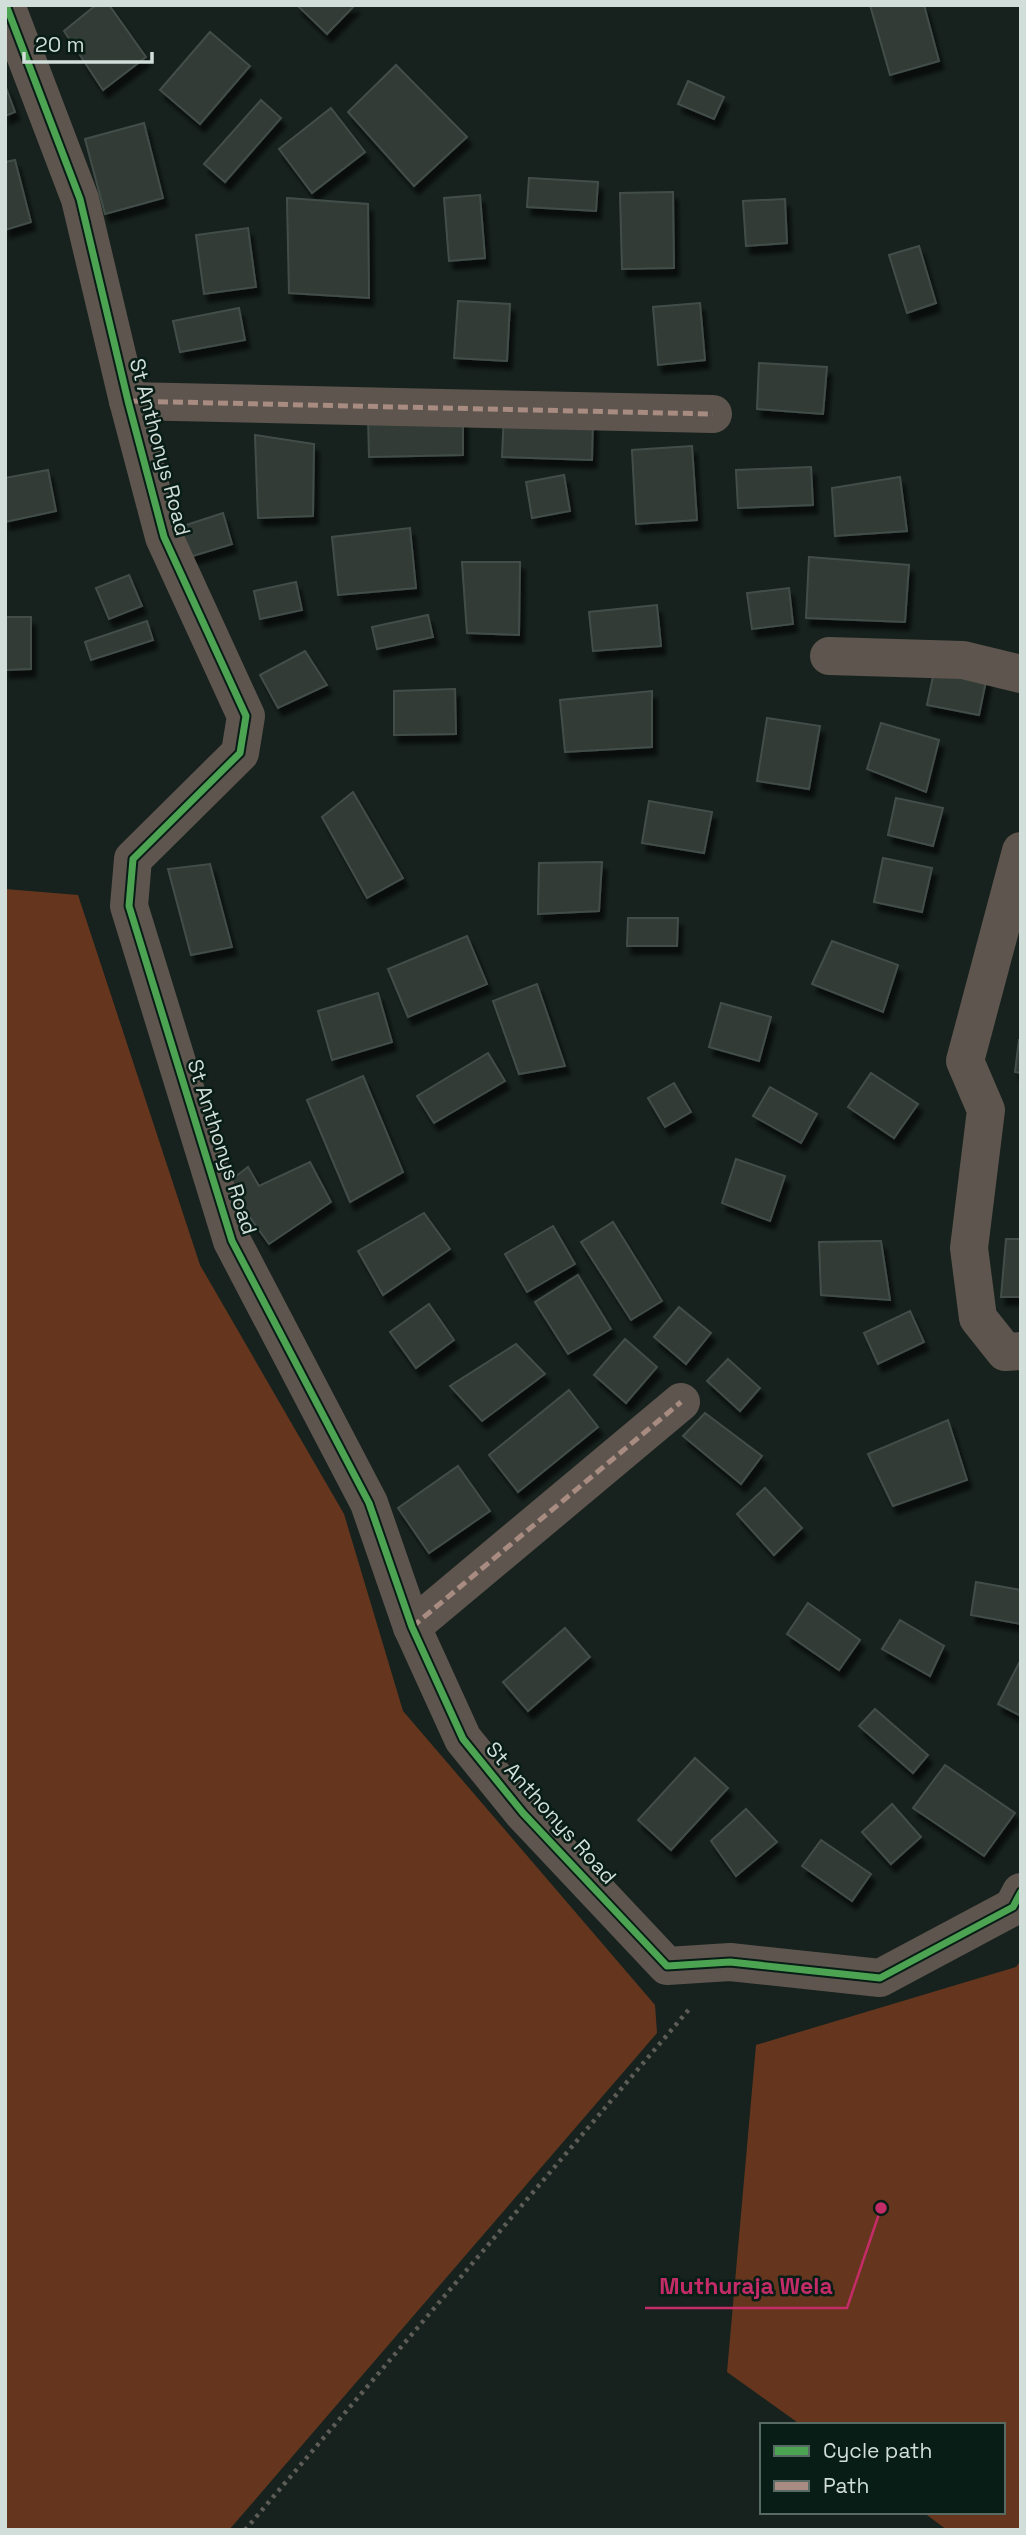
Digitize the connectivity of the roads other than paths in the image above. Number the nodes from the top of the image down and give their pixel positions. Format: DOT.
graph roads {
  1 [pos="6,5"];
  2 [pos="128,401"];
  3 [pos="713,414"];
  4 [pos="829,656"];
  5 [pos="1021,674"];
  6 [pos="1021,851"];
  7 [pos="1021,1352"];
  8 [pos="681,1402"];
  9 [pos="412,1627"];
  10 [pos="1021,1892"];
  1 -- 2 [label="street, St Anthonys Road"];
  2 -- 3 [label="street"];
  2 -- 9 [label="street, St Anthonys Road"];
  4 -- 5 [label="street"];
  6 -- 7 [label="street"];
  8 -- 9 [label="street"];
  9 -- 10 [label="street, St Anthonys Road"];
}
